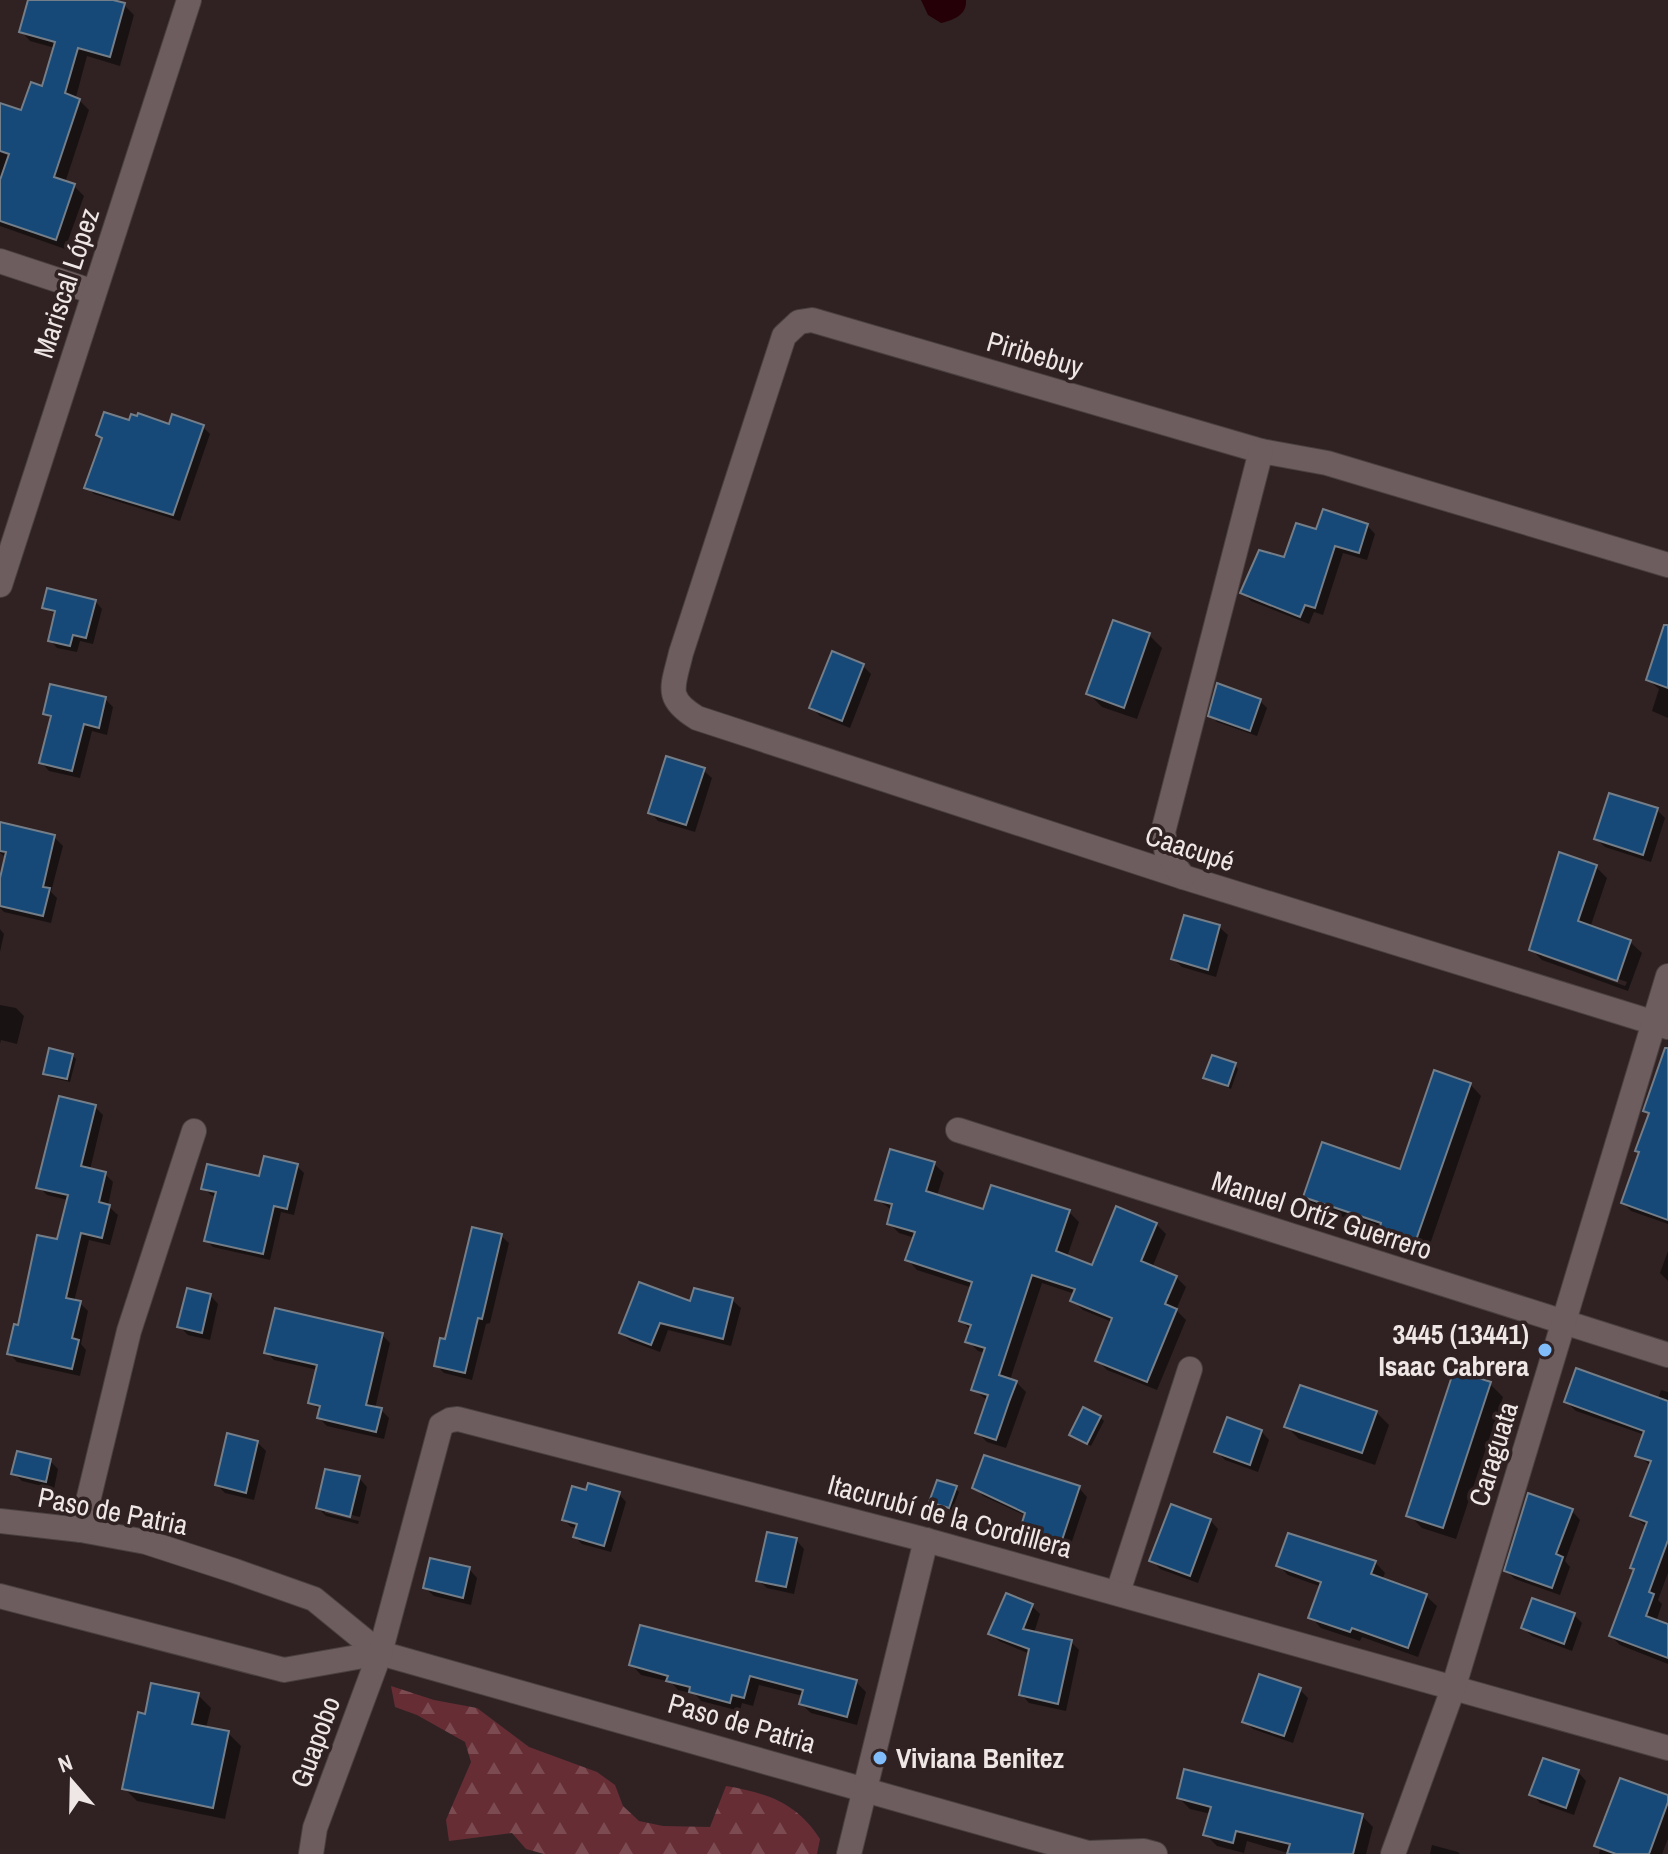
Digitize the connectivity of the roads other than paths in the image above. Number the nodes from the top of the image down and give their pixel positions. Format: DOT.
graph roads {
  1 [pos="189,0"];
  2 [pos="0,261"];
  3 [pos="94,292"];
  4 [pos="1261,451"];
  5 [pos="1668,565"];
  6 [pos="0,585"];
  7 [pos="697,718"];
  8 [pos="1183,877"];
  9 [pos="1668,976"];
  10 [pos="1661,1025"];
  11 [pos="958,1130"];
  12 [pos="194,1131"];
  13 [pos="1563,1324"];
  14 [pos="1668,1355"];
  15 [pos="1190,1369"];
  16 [pos="0,1521"];
  17 [pos="81,1530"];
  18 [pos="926,1540"];
  19 [pos="1118,1592"];
  20 [pos="0,1596"];
  21 [pos="380,1653"];
  22 [pos="1453,1689"];
  23 [pos="1668,1748"];
  24 [pos="867,1789"];
  25 [pos="311,1854"];
  26 [pos="849,1854"];
  27 [pos="1088,1854"];
  28 [pos="1155,1854"];
  29 [pos="1393,1854"];
  1 -- 3 [label="street, Mariscal López"];
  2 -- 3 [label="street"];
  3 -- 6 [label="street, Mariscal López"];
  4 -- 5 [label="street, Piribebuy"];
  4 -- 7 [label="street, Piribebuy"];
  4 -- 8 [label="street"];
  7 -- 8 [label="street, Caacupé"];
  8 -- 10 [label="street, Caacupé"];
  9 -- 10 [label="street, Caraguata"];
  10 -- 13 [label="street, Caraguata"];
  11 -- 13 [label="street, Manuel Ortíz Guerrero"];
  12 -- 17 [label="street"];
  13 -- 14 [label="street, Manuel Ortíz Guerrero"];
  13 -- 22 [label="street, Caraguata"];
  15 -- 19 [label="street"];
  16 -- 17 [label="street, Paso de Patria"];
  17 -- 21 [label="street, Paso de Patria"];
  18 -- 19 [label="street, Itacurubí de la Cordillera"];
  18 -- 21 [label="street, Itacurubí de la Cordillera"];
  18 -- 24 [label="street"];
  19 -- 22 [label="street, Itacurubí de la Cordillera"];
  20 -- 21 [label="street, Paso de Patria"];
  21 -- 24 [label="street, Paso de Patria"];
  21 -- 25 [label="street, Guapobo"];
  22 -- 23 [label="street, Itacurubí de la Cordillera"];
  22 -- 29 [label="street, Caraguata"];
  24 -- 26 [label="street"];
  24 -- 27 [label="street, Paso de Patria"];
  27 -- 28 [label="street, Paso de Patria"];
}
